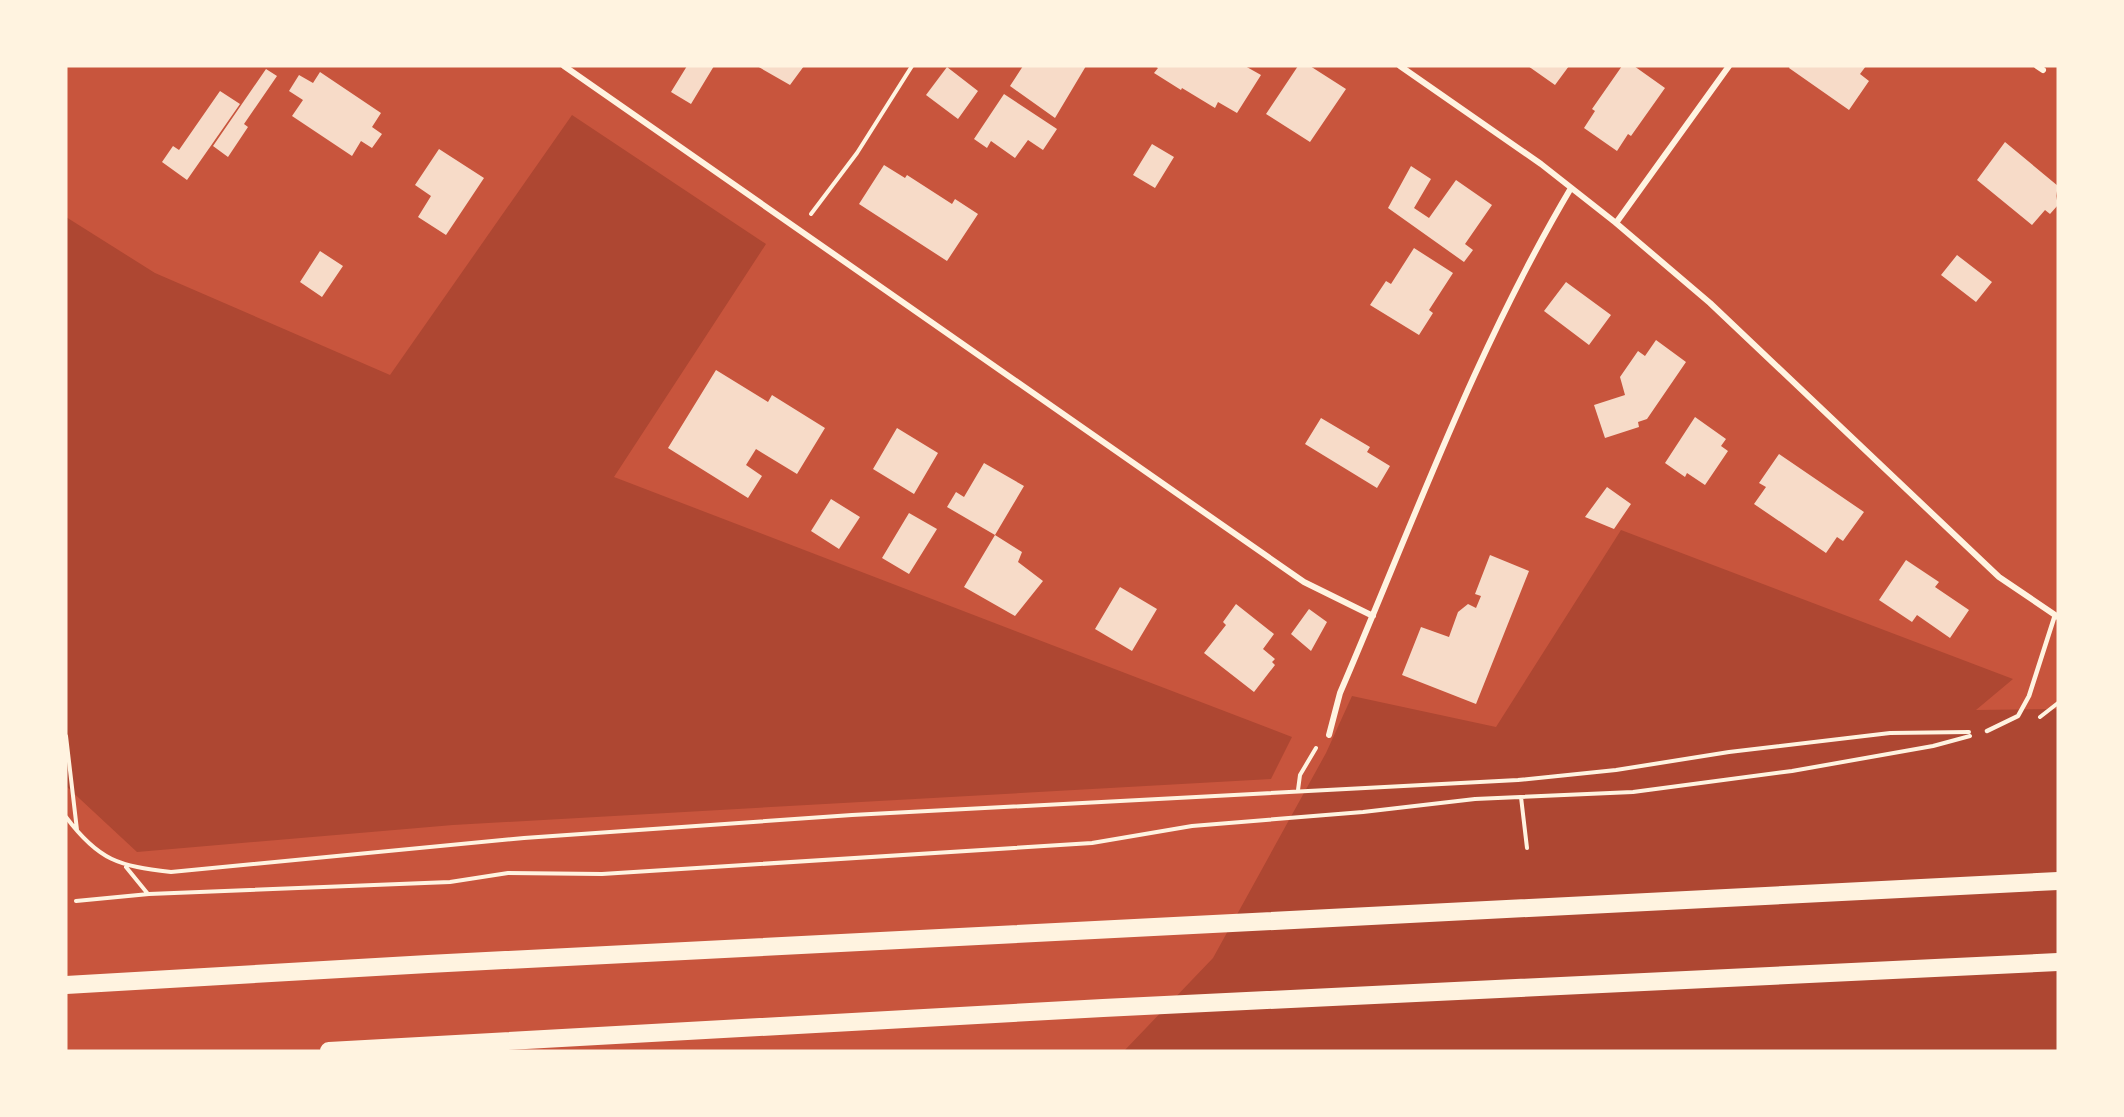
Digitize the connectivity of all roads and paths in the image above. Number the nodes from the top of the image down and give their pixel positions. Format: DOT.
graph roads {
  1 [pos="564,66"];
  2 [pos="912,66"];
  3 [pos="1400,66"];
  4 [pos="1729,66"];
  5 [pos="1571,188"];
  6 [pos="1616,223"];
  7 [pos="799,230"];
  8 [pos="1373,616"];
  9 [pos="2056,616"];
  10 [pos="2058,703"];
  11 [pos="2034,720"];
  12 [pos="1987,731"];
  13 [pos="1329,735"];
  14 [pos="66,736"];
  15 [pos="1298,790"];
  16 [pos="1521,797"];
  17 [pos="66,817"];
  18 [pos="78,833"];
  19 [pos="1527,848"];
  20 [pos="126,867"];
  21 [pos="2058,881"];
  22 [pos="149,894"];
  23 [pos="76,901"];
  24 [pos="2058,962"];
  25 [pos="66,985"];
  26 [pos="329,1051"];
  1 -- 7 [label="street"];
  2 -- 7 [label="path"];
  3 -- 5 [label="street"];
  4 -- 6 [label="street"];
  5 -- 6 [label="street"];
  5 -- 8 [label="street"];
  6 -- 9 [label="street"];
  7 -- 8 [label="street"];
  8 -- 13 [label="street"];
  9 -- 12 [label="lane"];
  10 -- 11 [label="path"];
  12 -- 15 [label="path"];
  12 -- 16 [label="path"];
  13 -- 15 [label="path"];
  14 -- 18 [label="path"];
  15 -- 20 [label="path"];
  16 -- 19 [label="path"];
  16 -- 22 [label="path"];
  17 -- 18 [label="path"];
  18 -- 20 [label="path"];
  20 -- 22 [label="path"];
  21 -- 25 [label="highway"];
  22 -- 23 [label="path"];
  24 -- 26 [label="highway"];
}
